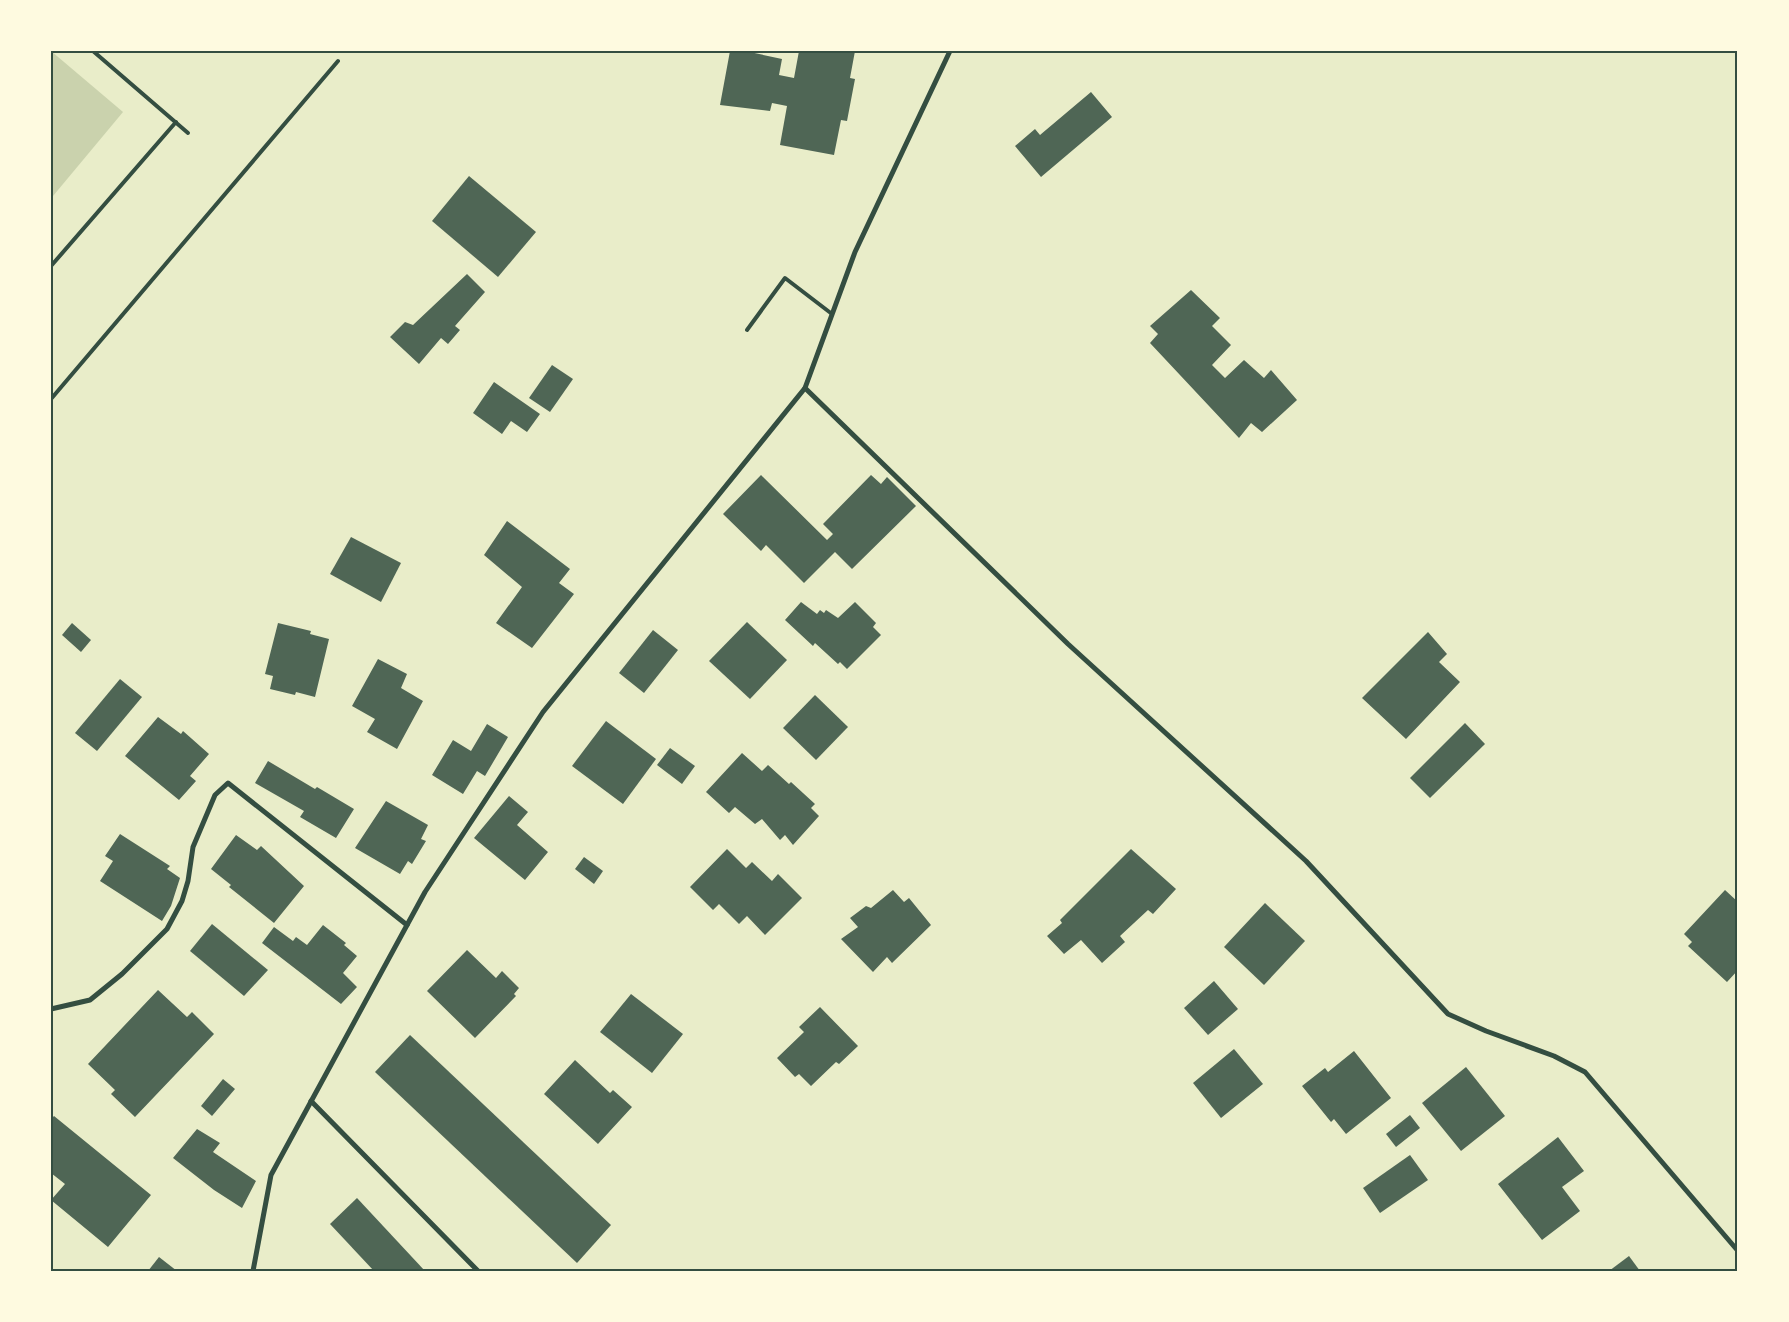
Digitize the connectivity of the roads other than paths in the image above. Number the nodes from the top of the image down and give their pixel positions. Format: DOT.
graph roads {
  1 [pos="93,51"];
  2 [pos="950,51"];
  3 [pos="338,61"];
  4 [pos="176,122"];
  5 [pos="188,132"];
  6 [pos="51,266"];
  7 [pos="832,314"];
  8 [pos="747,330"];
  9 [pos="805,388"];
  10 [pos="51,399"];
  11 [pos="407,925"];
  12 [pos="51,1009"];
  13 [pos="311,1101"];
  14 [pos="1738,1250"];
  15 [pos="253,1271"];
  16 [pos="478,1271"];
  1 -- 4 [label="lane"];
  2 -- 7 [label="street"];
  3 -- 10 [label="lane"];
  4 -- 5 [label="lane"];
  4 -- 6 [label="lane"];
  7 -- 8 [label="lane"];
  7 -- 9 [label="street"];
  9 -- 11 [label="street"];
  9 -- 14 [label="street"];
  11 -- 12 [label="street"];
  11 -- 13 [label="street"];
  13 -- 15 [label="street"];
  13 -- 16 [label="street"];
}
